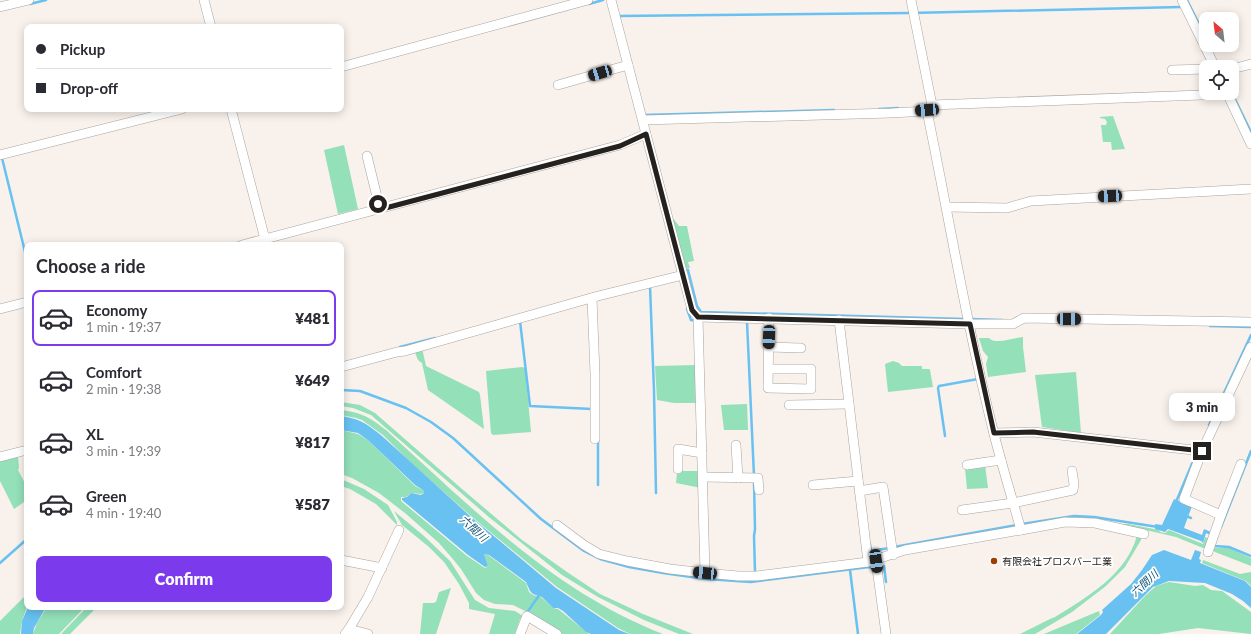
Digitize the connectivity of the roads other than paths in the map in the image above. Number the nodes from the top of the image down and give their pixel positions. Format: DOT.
graph roads {
  1 [pos="29,0"];
  2 [pos="204,0"];
  3 [pos="588,0"];
  4 [pos="611,0"];
  5 [pos="911,0"];
  6 [pos="1182,0"];
  7 [pos="0,7"];
  8 [pos="210,24"];
  9 [pos="1212,60"];
  10 [pos="1251,64"];
  11 [pos="628,65"];
  12 [pos="344,66"];
  13 [pos="1239,67"];
  14 [pos="1199,69"];
  15 [pos="1172,70"];
  16 [pos="558,85"];
  17 [pos="1199,95"];
  18 [pos="1230,100"];
  19 [pos="929,108"];
  20 [pos="170,112"];
  21 [pos="232,112"];
  22 [pos="643,120"];
  23 [pos="644,135"];
  24 [pos="1251,144"];
  25 [pos="0,155"];
  26 [pos="367,156"];
  27 [pos="1251,189"];
  28 [pos="378,207"];
  29 [pos="949,207"];
  30 [pos="265,239"];
  31 [pos="254,242"];
  32 [pos="681,274"];
  33 [pos="592,298"];
  34 [pos="24,303"];
  35 [pos="0,309"];
  36 [pos="699,320"];
  37 [pos="969,320"];
  38 [pos="769,322"];
  39 [pos="1251,322"];
  40 [pos="839,324"];
  41 [pos="768,347"];
  42 [pos="1251,347"];
  43 [pos="801,348"];
  44 [pos="344,366"];
  45 [pos="769,369"];
  46 [pos="849,404"];
  47 [pos="789,405"];
  48 [pos="994,433"];
  49 [pos="595,439"];
  50 [pos="736,445"];
  51 [pos="24,451"];
  52 [pos="1199,451"];
  53 [pos="702,452"];
  54 [pos="0,457"];
  55 [pos="1001,460"];
  56 [pos="1241,464"];
  57 [pos="967,465"];
  58 [pos="678,470"];
  59 [pos="1072,471"];
  60 [pos="703,477"];
  61 [pos="738,478"];
  62 [pos="858,481"];
  63 [pos="813,485"];
  64 [pos="759,490"];
  65 [pos="862,491"];
  66 [pos="1012,503"];
  67 [pos="962,510"];
  68 [pos="1221,515"];
  69 [pos="558,525"];
  70 [pos="1020,526"];
  71 [pos="399,530"];
  72 [pos="1144,534"];
  73 [pos="892,550"];
  74 [pos="1208,552"];
  75 [pos="344,561"];
  76 [pos="872,562"];
  77 [pos="382,568"];
  78 [pos="705,573"];
  79 [pos="347,632"];
  80 [pos="368,634"];
  81 [pos="520,634"];
  82 [pos="557,634"];
  83 [pos="886,634"];
  1 -- 7 [label="street"];
  2 -- 8 [label="street"];
  3 -- 12 [label="street"];
  4 -- 11 [label="street"];
  5 -- 19 [label="street"];
  6 -- 9 [label="street"];
  10 -- 13 [label="street"];
  11 -- 16 [label="street"];
  11 -- 22 [label="street"];
  14 -- 15 [label="street"];
  17 -- 19 [label="street"];
  18 -- 24 [label="street"];
  19 -- 22 [label="street"];
  19 -- 29 [label="street"];
  20 -- 25 [label="street"];
  21 -- 30 [label="street"];
  22 -- 23 [label="street"];
  23 -- 28 [label="street"];
  23 -- 32 [label="street"];
  26 -- 28 [label="street"];
  27 -- 29 [label="street"];
  28 -- 30 [label="street"];
  29 -- 37 [label="street"];
  30 -- 31 [label="street"];
  32 -- 33 [label="street"];
  32 -- 36 [label="street"];
  33 -- 44 [label="street"];
  33 -- 49 [label="street"];
  34 -- 35 [label="street"];
  36 -- 38 [label="street"];
  36 -- 53 [label="street"];
  37 -- 39 [label="street"];
  37 -- 40 [label="street"];
  37 -- 48 [label="street"];
  38 -- 40 [label="street"];
  38 -- 41 [label="street"];
  40 -- 46 [label="street"];
  41 -- 43 [label="street"];
  41 -- 45 [label="street"];
  42 -- 52 [label="street"];
  45 -- 45 [label="street"];
  46 -- 47 [label="street"];
  46 -- 62 [label="street"];
  48 -- 52 [label="street"];
  48 -- 55 [label="street"];
  50 -- 61 [label="street"];
  51 -- 54 [label="street"];
  52 -- 68 [label="street"];
  53 -- 58 [label="street"];
  53 -- 60 [label="street"];
  55 -- 57 [label="street"];
  55 -- 66 [label="street"];
  56 -- 68 [label="street"];
  59 -- 66 [label="street"];
  60 -- 61 [label="street"];
  60 -- 78 [label="street"];
  61 -- 64 [label="street"];
  62 -- 63 [label="street"];
  62 -- 65 [label="street"];
  65 -- 73 [label="street"];
  65 -- 76 [label="street"];
  66 -- 67 [label="street"];
  66 -- 70 [label="street"];
  68 -- 74 [label="street"];
  69 -- 78 [label="street"];
  70 -- 72 [label="street"];
  70 -- 73 [label="street"];
  71 -- 77 [label="street"];
  73 -- 76 [label="street"];
  75 -- 77 [label="street"];
  76 -- 78 [label="street"];
  76 -- 83 [label="street"];
  77 -- 79 [label="street"];
  79 -- 80 [label="street"];
  81 -- 82 [label="street"];
}
